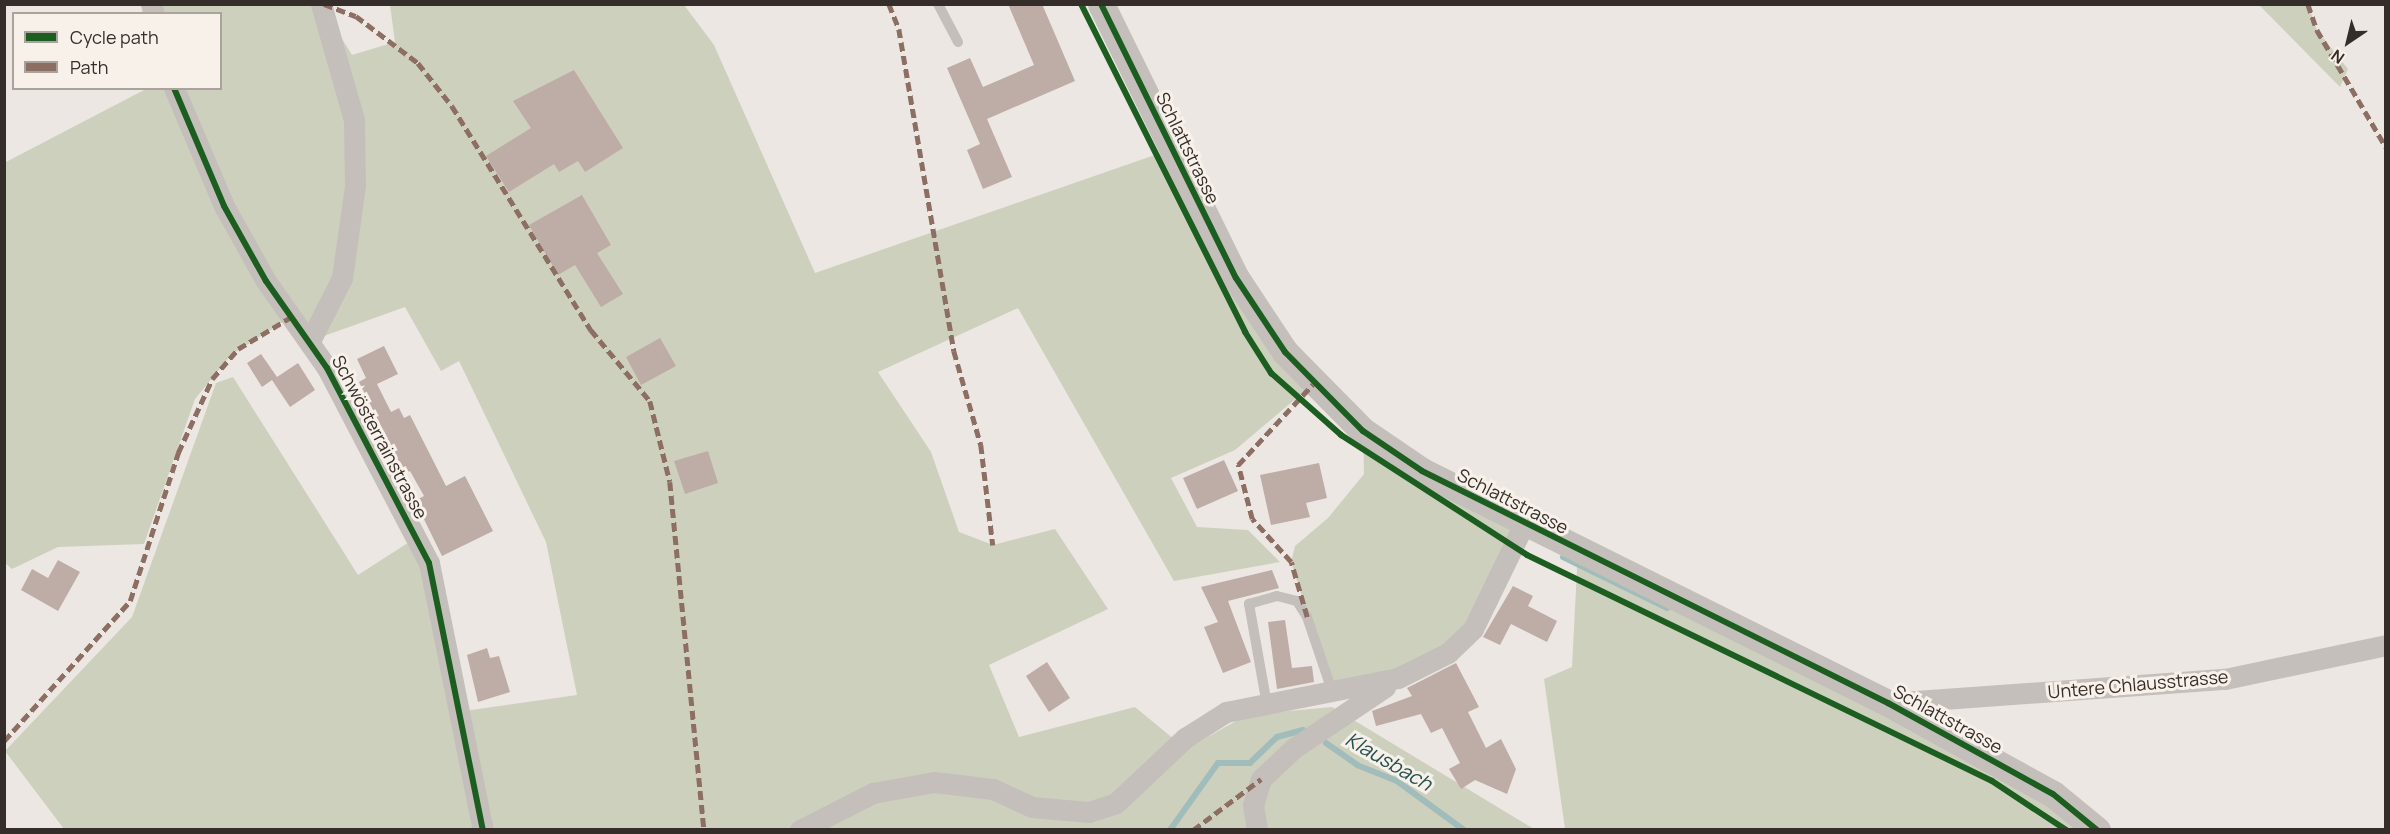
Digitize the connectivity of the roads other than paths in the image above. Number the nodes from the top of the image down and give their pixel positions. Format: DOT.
graph roads {
  1 [pos="321,4"];
  2 [pos="938,4"];
  3 [pos="1101,4"];
  4 [pos="958,42"];
  5 [pos="175,90"];
  6 [pos="310,341"];
  7 [pos="1524,524"];
  8 [pos="2385,645"];
  9 [pos="1398,678"];
  10 [pos="1333,694"];
  11 [pos="1888,703"];
  12 [pos="1267,705"];
  13 [pos="483,830"];
  14 [pos="800,830"];
  15 [pos="1257,830"];
  16 [pos="2097,830"];
  1 -- 6 [label="street"];
  2 -- 4 [label="lane"];
  3 -- 7 [label="street, Schlattstrasse"];
  5 -- 6 [label="street, Schwösterrainstrasse"];
  6 -- 13 [label="street, Schwösterrainstrasse"];
  7 -- 9 [label="street"];
  7 -- 11 [label="street, Schlattstrasse"];
  8 -- 11 [label="street, Untere Chlausstrasse"];
  9 -- 10 [label="street"];
  9 -- 15 [label="street"];
  10 -- 12 [label="street"];
  10 -- 12 [label="lane"];
  11 -- 16 [label="street, Schlattstrasse"];
  12 -- 14 [label="street"];
}
